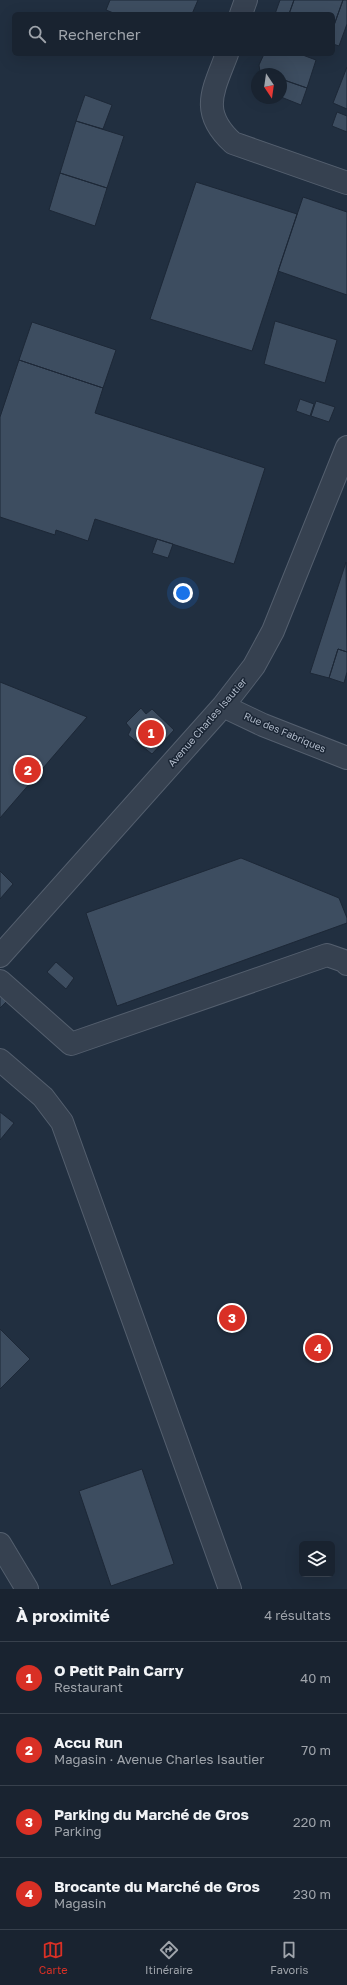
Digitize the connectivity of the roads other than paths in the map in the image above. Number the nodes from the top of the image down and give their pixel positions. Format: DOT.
graph roads {
  1 [pos="246,0"];
  2 [pos="242,12"];
  3 [pos="225,56"];
  4 [pos="347,183"];
  5 [pos="347,447"];
  6 [pos="223,706"];
  7 [pos="347,758"];
  8 [pos="0,956"];
  9 [pos="347,964"];
  10 [pos="0,981"];
  11 [pos="0,1060"];
  12 [pos="0,1544"];
  13 [pos="27,1589"];
  14 [pos="230,1589"];
  1 -- 2 [label="street"];
  3 -- 4 [label="street"];
  5 -- 6 [label="street, Avenue Charles Isautier"];
  6 -- 7 [label="street, Rue des Fabriques"];
  6 -- 8 [label="street, Avenue Charles Isautier"];
  9 -- 10 [label="street"];
  11 -- 14 [label="street"];
  12 -- 13 [label="street"];
}
